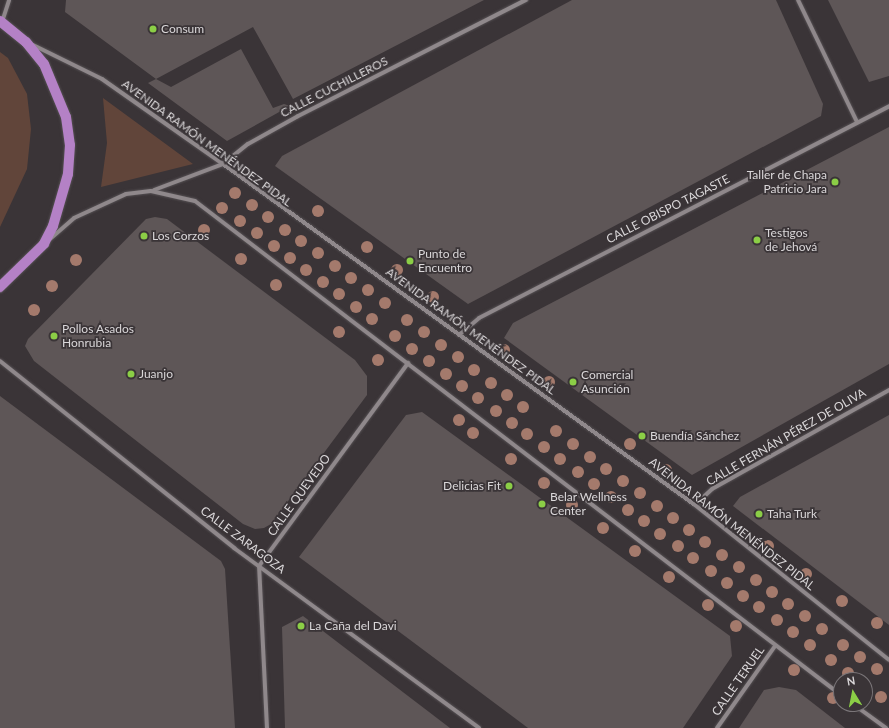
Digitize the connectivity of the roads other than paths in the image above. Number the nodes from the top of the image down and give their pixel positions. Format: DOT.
graph roads {
  1 [pos="9,0"];
  2 [pos="526,0"];
  3 [pos="798,0"];
  4 [pos="1,22"];
  5 [pos="26,42"];
  6 [pos="889,106"];
  7 [pos="858,122"];
  8 [pos="223,164"];
  9 [pos="151,191"];
  10 [pos="44,244"];
  11 [pos="0,287"];
  12 [pos="459,335"];
  13 [pos="0,361"];
  14 [pos="408,363"];
  15 [pos="889,390"];
  16 [pos="695,505"];
  17 [pos="259,566"];
  18 [pos="775,646"];
  19 [pos="889,660"];
  20 [pos="833,689"];
  21 [pos="864,712"];
  22 [pos="267,728"];
  23 [pos="479,728"];
  24 [pos="717,728"];
  25 [pos="886,728"];
  1 -- 4 [label="street"];
  2 -- 8 [label="street, CALLE CUCHILLEROS"];
  3 -- 7 [label="street"];
  4 -- 5 [label="main road"];
  5 -- 8 [label="street, AVENIDA RAMÓN MENÉNDEZ PIDAL"];
  5 -- 10 [label="main road"];
  6 -- 7 [label="street, CALLE OBISPO TAGASTE"];
  7 -- 12 [label="street, CALLE OBISPO TAGASTE"];
  8 -- 9 [label="street, CALLE CUCHILLEROS"];
  8 -- 12 [label="street, AVENIDA RAMÓN MENÉNDEZ PIDAL"];
  9 -- 10 [label="street"];
  9 -- 14 [label="street"];
  10 -- 11 [label="main road"];
  12 -- 16 [label="street, AVENIDA RAMÓN MENÉNDEZ PIDAL"];
  13 -- 17 [label="street, CALLE ZARAGOZA"];
  14 -- 17 [label="street, CALLE QUEVEDO"];
  14 -- 18 [label="street"];
  15 -- 16 [label="street, CALLE FERNÁN PÉREZ DE OLIVA"];
  16 -- 19 [label="street, AVENIDA RAMÓN MENÉNDEZ PIDAL"];
  17 -- 22 [label="street"];
  17 -- 23 [label="street, CALLE ZARAGOZA"];
  18 -- 20 [label="street"];
  18 -- 24 [label="street, CALLE TERUEL"];
  21 -- 25 [label="street"];
}
